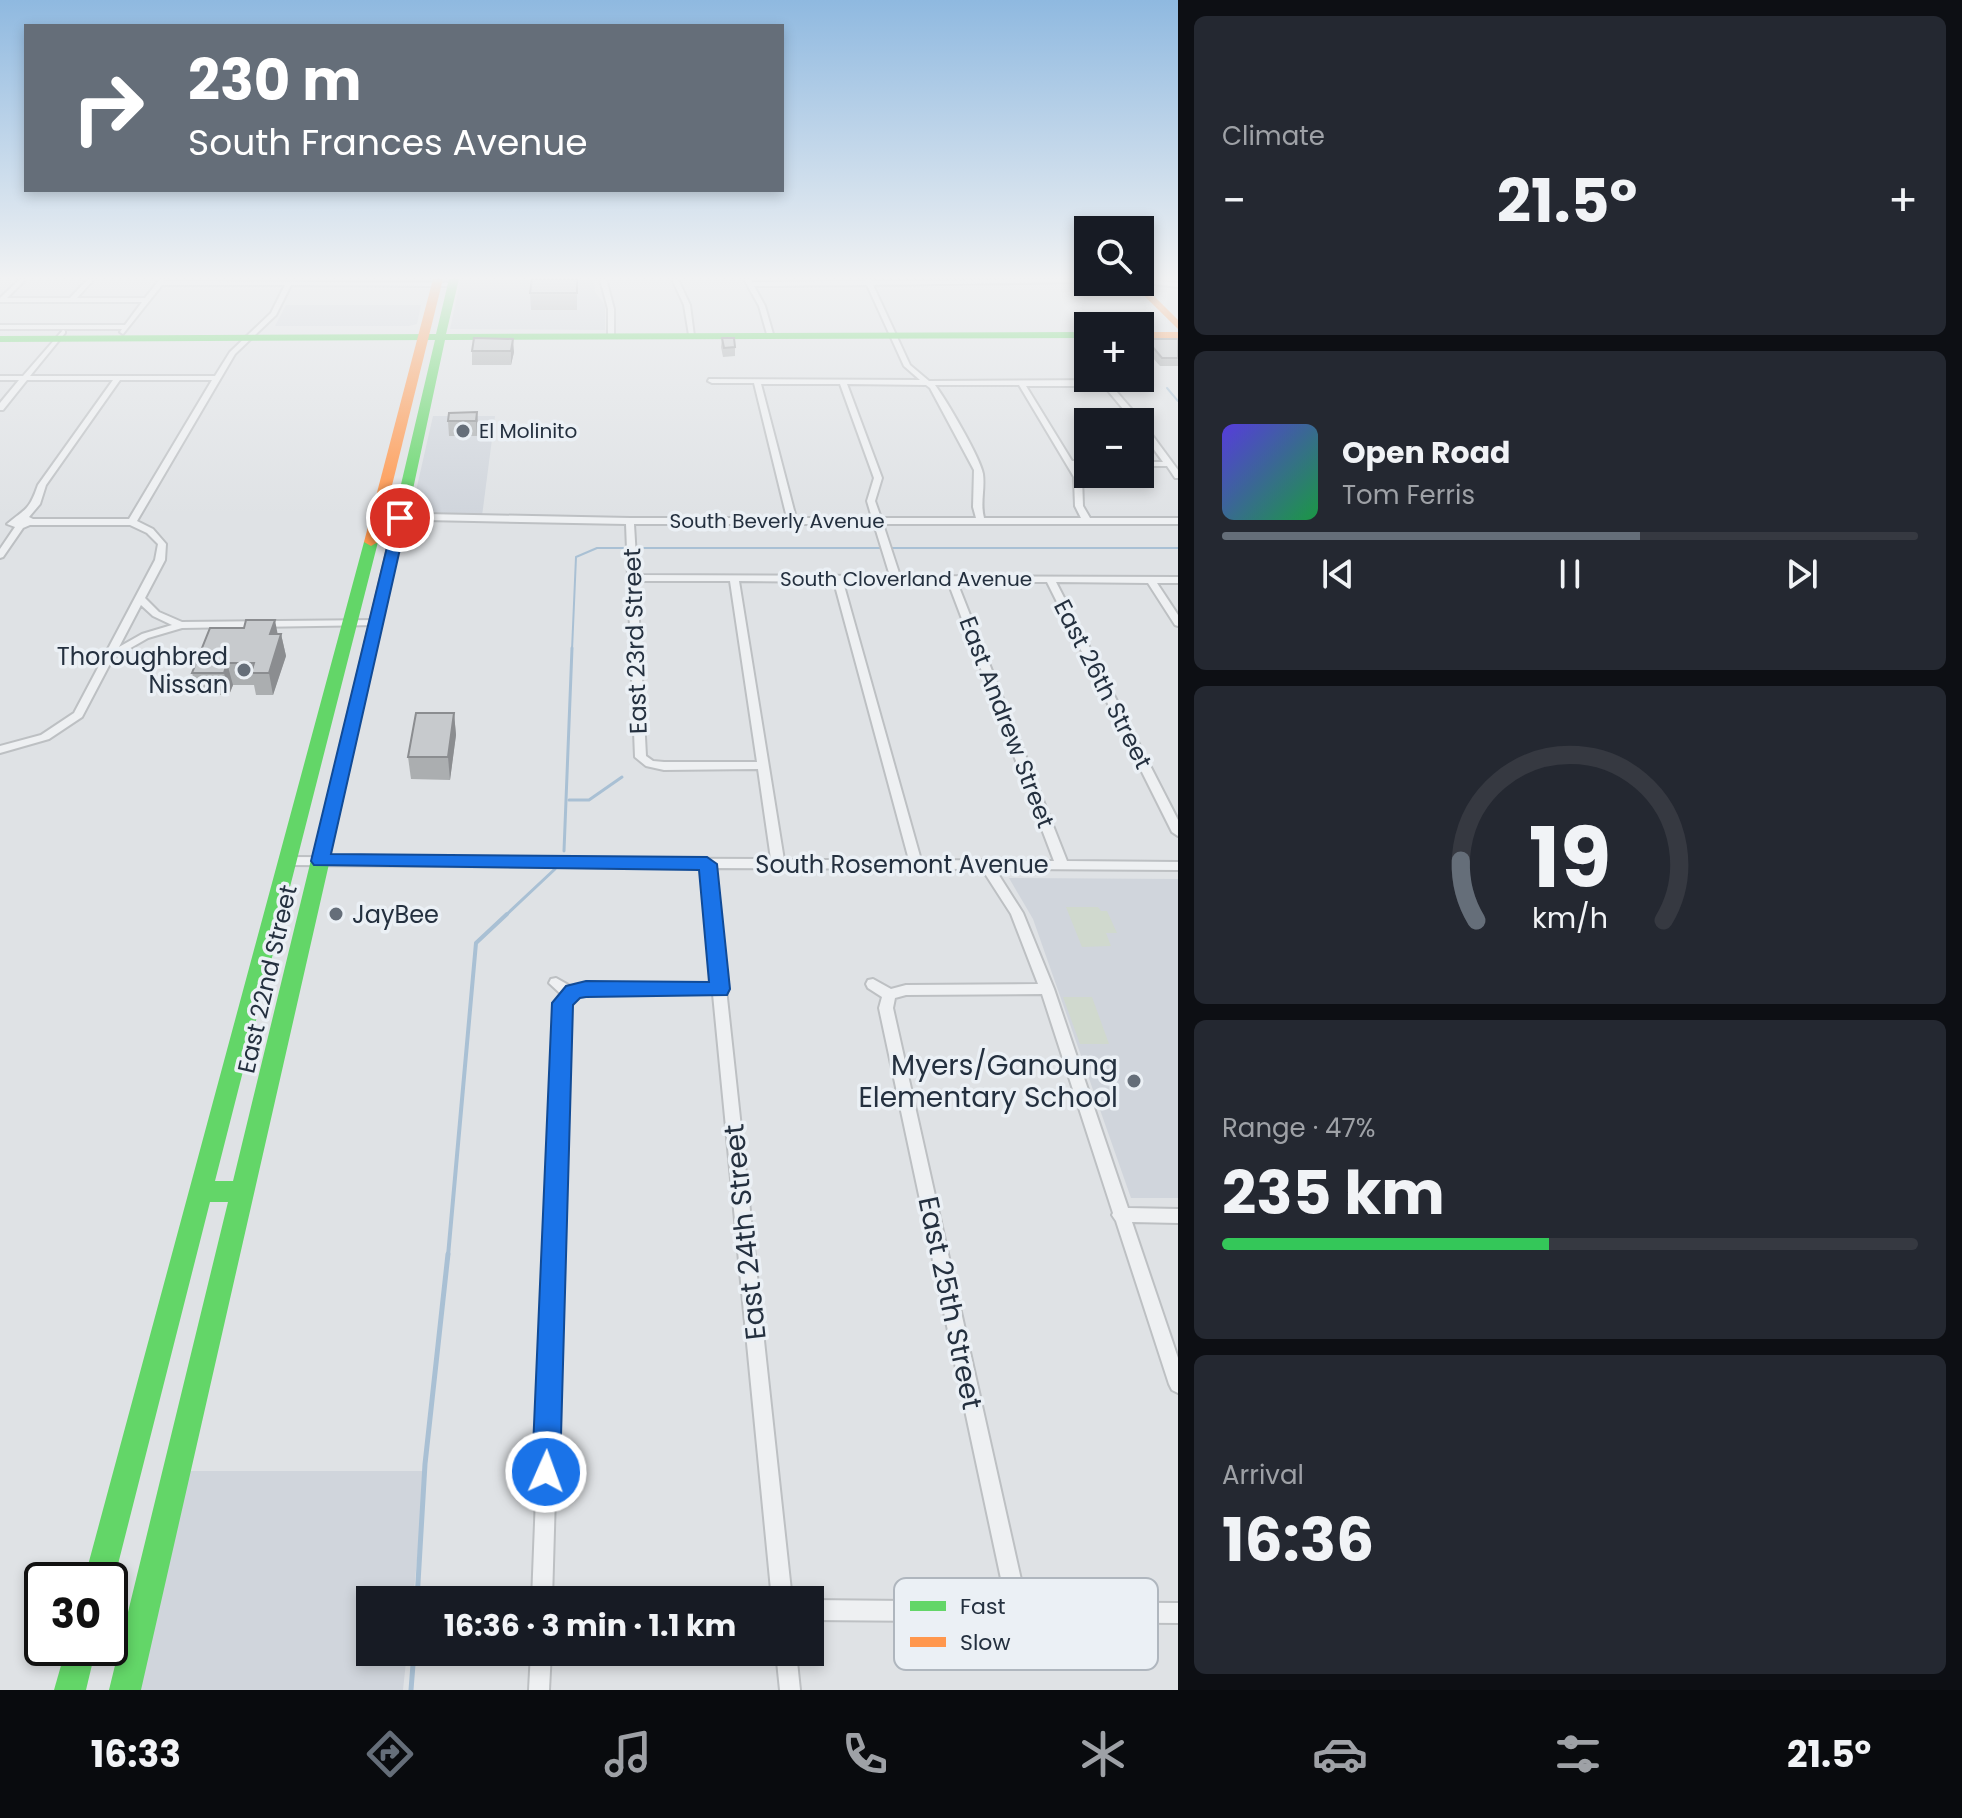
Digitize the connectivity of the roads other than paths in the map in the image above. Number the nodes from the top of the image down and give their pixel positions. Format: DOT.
graph roads {
  1 [pos="42,358"];
  2 [pos="229,358"];
  3 [pos="418,358"];
  4 [pos="437,358"];
  5 [pos="903,358"];
  6 [pos="0,378"];
  7 [pos="26,378"];
  8 [pos="118,378"];
  9 [pos="217,378"];
  10 [pos="712,381"];
  11 [pos="757,381"];
  12 [pos="923,381"];
  13 [pos="843,382"];
  14 [pos="1020,382"];
  15 [pos="0,408"];
  16 [pos="1127,408"];
  17 [pos="1154,444"];
  18 [pos="1071,463"];
  19 [pos="1154,464"];
  20 [pos="1169,464"];
  21 [pos="1178,476"];
  22 [pos="376,516"];
  23 [pos="400,518"];
  24 [pos="630,521"];
  25 [pos="792,521"];
  26 [pos="877,521"];
  27 [pos="981,521"];
  28 [pos="1087,521"];
  29 [pos="1178,521"];
  30 [pos="0,522"];
  31 [pos="21,522"];
  32 [pos="132,522"];
  33 [pos="0,555"];
  34 [pos="633,578"];
  35 [pos="734,578"];
  36 [pos="838,579"];
  37 [pos="896,579"];
  38 [pos="951,579"];
  39 [pos="1050,579"];
  40 [pos="1150,579"];
  41 [pos="1178,580"];
  42 [pos="141,600"];
  43 [pos="376,623"];
  44 [pos="1178,623"];
  45 [pos="350,624"];
  46 [pos="181,625"];
  47 [pos="109,657"];
  48 [pos="0,750"];
  49 [pos="763,765"];
  50 [pos="1178,832"];
  51 [pos="289,861"];
  52 [pos="320,861"];
  53 [pos="778,863"];
  54 [pos="707,864"];
  55 [pos="916,865"];
  56 [pos="986,865"];
  57 [pos="1062,865"];
  58 [pos="1178,866"];
  59 [pos="873,984"];
  60 [pos="720,989"];
  61 [pos="1047,989"];
  62 [pos="889,995"];
  63 [pos="202,1191"];
  64 [pos="242,1192"];
  65 [pos="1120,1215"];
  66 [pos="1178,1216"];
  67 [pos="1178,1384"];
  68 [pos="104,1562"];
  69 [pos="1011,1578"];
  70 [pos="542,1586"];
  71 [pos="781,1586"];
  72 [pos="824,1610"];
  73 [pos="894,1611"];
  74 [pos="1158,1613"];
  75 [pos="1178,1613"];
  76 [pos="76,1666"];
  77 [pos="540,1666"];
  78 [pos="787,1666"];
  79 [pos="70,1690"];
  80 [pos="125,1690"];
  81 [pos="539,1690"];
  82 [pos="790,1690"];
  1 -- 7 [label="street"];
  2 -- 9 [label="street"];
  3 -- 22 [label="main road, East 22nd Street"];
  4 -- 23 [label="main road, East 22nd Street"];
  5 -- 12 [label="street"];
  6 -- 7 [label="street"];
  7 -- 8 [label="street"];
  7 -- 15 [label="street"];
  8 -- 9 [label="street"];
  8 -- 31 [label="street"];
  9 -- 32 [label="street"];
  10 -- 11 [label="street"];
  11 -- 13 [label="street"];
  11 -- 25 [label="street"];
  12 -- 13 [label="street"];
  12 -- 14 [label="street"];
  12 -- 27 [label="street"];
  13 -- 26 [label="street"];
  14 -- 16 [label="street"];
  14 -- 18 [label="street"];
  17 -- 20 [label="street"];
  18 -- 28 [label="street"];
  19 -- 20 [label="street"];
  20 -- 21 [label="street"];
  22 -- 23 [label="street, South Beverly Avenue"];
  22 -- 45 [label="main road, East 22nd Street"];
  23 -- 24 [label="street, South Beverly Avenue"];
  23 -- 43 [label="main road, East 22nd Street"];
  24 -- 25 [label="street, South Beverly Avenue"];
  24 -- 34 [label="street, East 23rd Street"];
  25 -- 26 [label="street, South Beverly Avenue"];
  26 -- 27 [label="street, South Beverly Avenue"];
  26 -- 37 [label="street"];
  27 -- 28 [label="street, South Beverly Avenue"];
  28 -- 29 [label="street, South Beverly Avenue"];
  30 -- 31 [label="street"];
  31 -- 32 [label="street"];
  31 -- 33 [label="street"];
  32 -- 42 [label="street"];
  34 -- 35 [label="street, South Cloverland Avenue"];
  34 -- 49 [label="street, East 23rd Street"];
  35 -- 36 [label="street, South Cloverland Avenue"];
  35 -- 49 [label="street"];
  36 -- 37 [label="street, South Cloverland Avenue"];
  36 -- 55 [label="street"];
  37 -- 38 [label="street, South Cloverland Avenue"];
  38 -- 39 [label="street, South Cloverland Avenue"];
  38 -- 57 [label="street, East Andrew Street"];
  39 -- 40 [label="street, South Cloverland Avenue"];
  39 -- 50 [label="street, East 26th Street"];
  40 -- 41 [label="street, South Cloverland Avenue"];
  40 -- 44 [label="street"];
  42 -- 46 [label="street"];
  42 -- 47 [label="street"];
  43 -- 45 [label="street"];
  43 -- 52 [label="main road, East 22nd Street"];
  45 -- 46 [label="street"];
  45 -- 51 [label="main road, East 22nd Street"];
  46 -- 47 [label="street"];
  47 -- 48 [label="street"];
  49 -- 53 [label="street"];
  51 -- 52 [label="street, South Rosemont Avenue"];
  51 -- 63 [label="main road, East 22nd Street"];
  52 -- 54 [label="street, South Rosemont Avenue"];
  52 -- 64 [label="main road, East 22nd Street"];
  53 -- 54 [label="street, South Rosemont Avenue"];
  53 -- 55 [label="street, South Rosemont Avenue"];
  54 -- 60 [label="street, East 24th Street"];
  55 -- 56 [label="street, South Rosemont Avenue"];
  56 -- 57 [label="street, South Rosemont Avenue"];
  56 -- 61 [label="street"];
  57 -- 58 [label="street, South Rosemont Avenue"];
  59 -- 62 [label="street"];
  60 -- 70 [label="street"];
  60 -- 71 [label="street, East 24th Street"];
  61 -- 62 [label="street"];
  61 -- 65 [label="street"];
  62 -- 69 [label="street, East 25th Street"];
  63 -- 64 [label="main road"];
  63 -- 68 [label="main road, East 22nd Street"];
  64 -- 80 [label="main road, East 22nd Street"];
  65 -- 66 [label="street"];
  65 -- 67 [label="street"];
  72 -- 73 [label="street"];
  74 -- 75 [label="street"];
  76 -- 79 [label="main road"];
  77 -- 81 [label="street"];
  78 -- 82 [label="street"];
}
